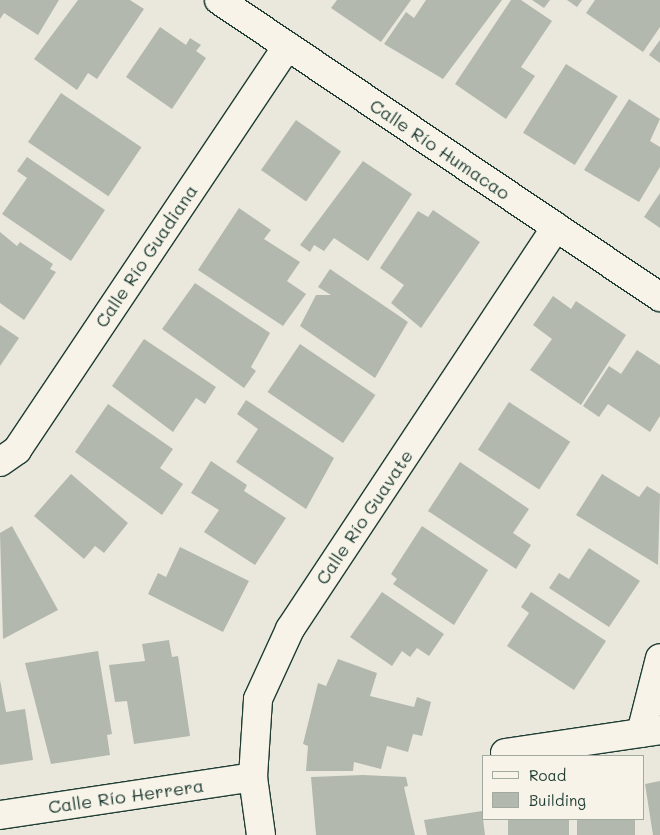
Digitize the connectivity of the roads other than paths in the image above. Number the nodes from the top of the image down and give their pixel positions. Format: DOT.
graph roads {
  1 [pos="219,0"];
  2 [pos="287,46"];
  3 [pos="556,227"];
  4 [pos="660,297"];
  5 [pos="0,462"];
  6 [pos="660,658"];
  7 [pos="651,732"];
  8 [pos="505,753"];
  9 [pos="253,777"];
  10 [pos="0,815"];
  11 [pos="261,835"];
  1 -- 2 [label="street, Calle Río Humacao"];
  2 -- 3 [label="street, Calle Río Humacao"];
  2 -- 5 [label="street, Calle Río Guadiana"];
  3 -- 4 [label="street, Calle Río Humacao"];
  3 -- 9 [label="street, Calle Río Guavate"];
  6 -- 7 [label="street"];
  7 -- 8 [label="street"];
  9 -- 10 [label="street, Calle Río Herrera"];
  9 -- 11 [label="street, Calle Río Guavate"];
}
